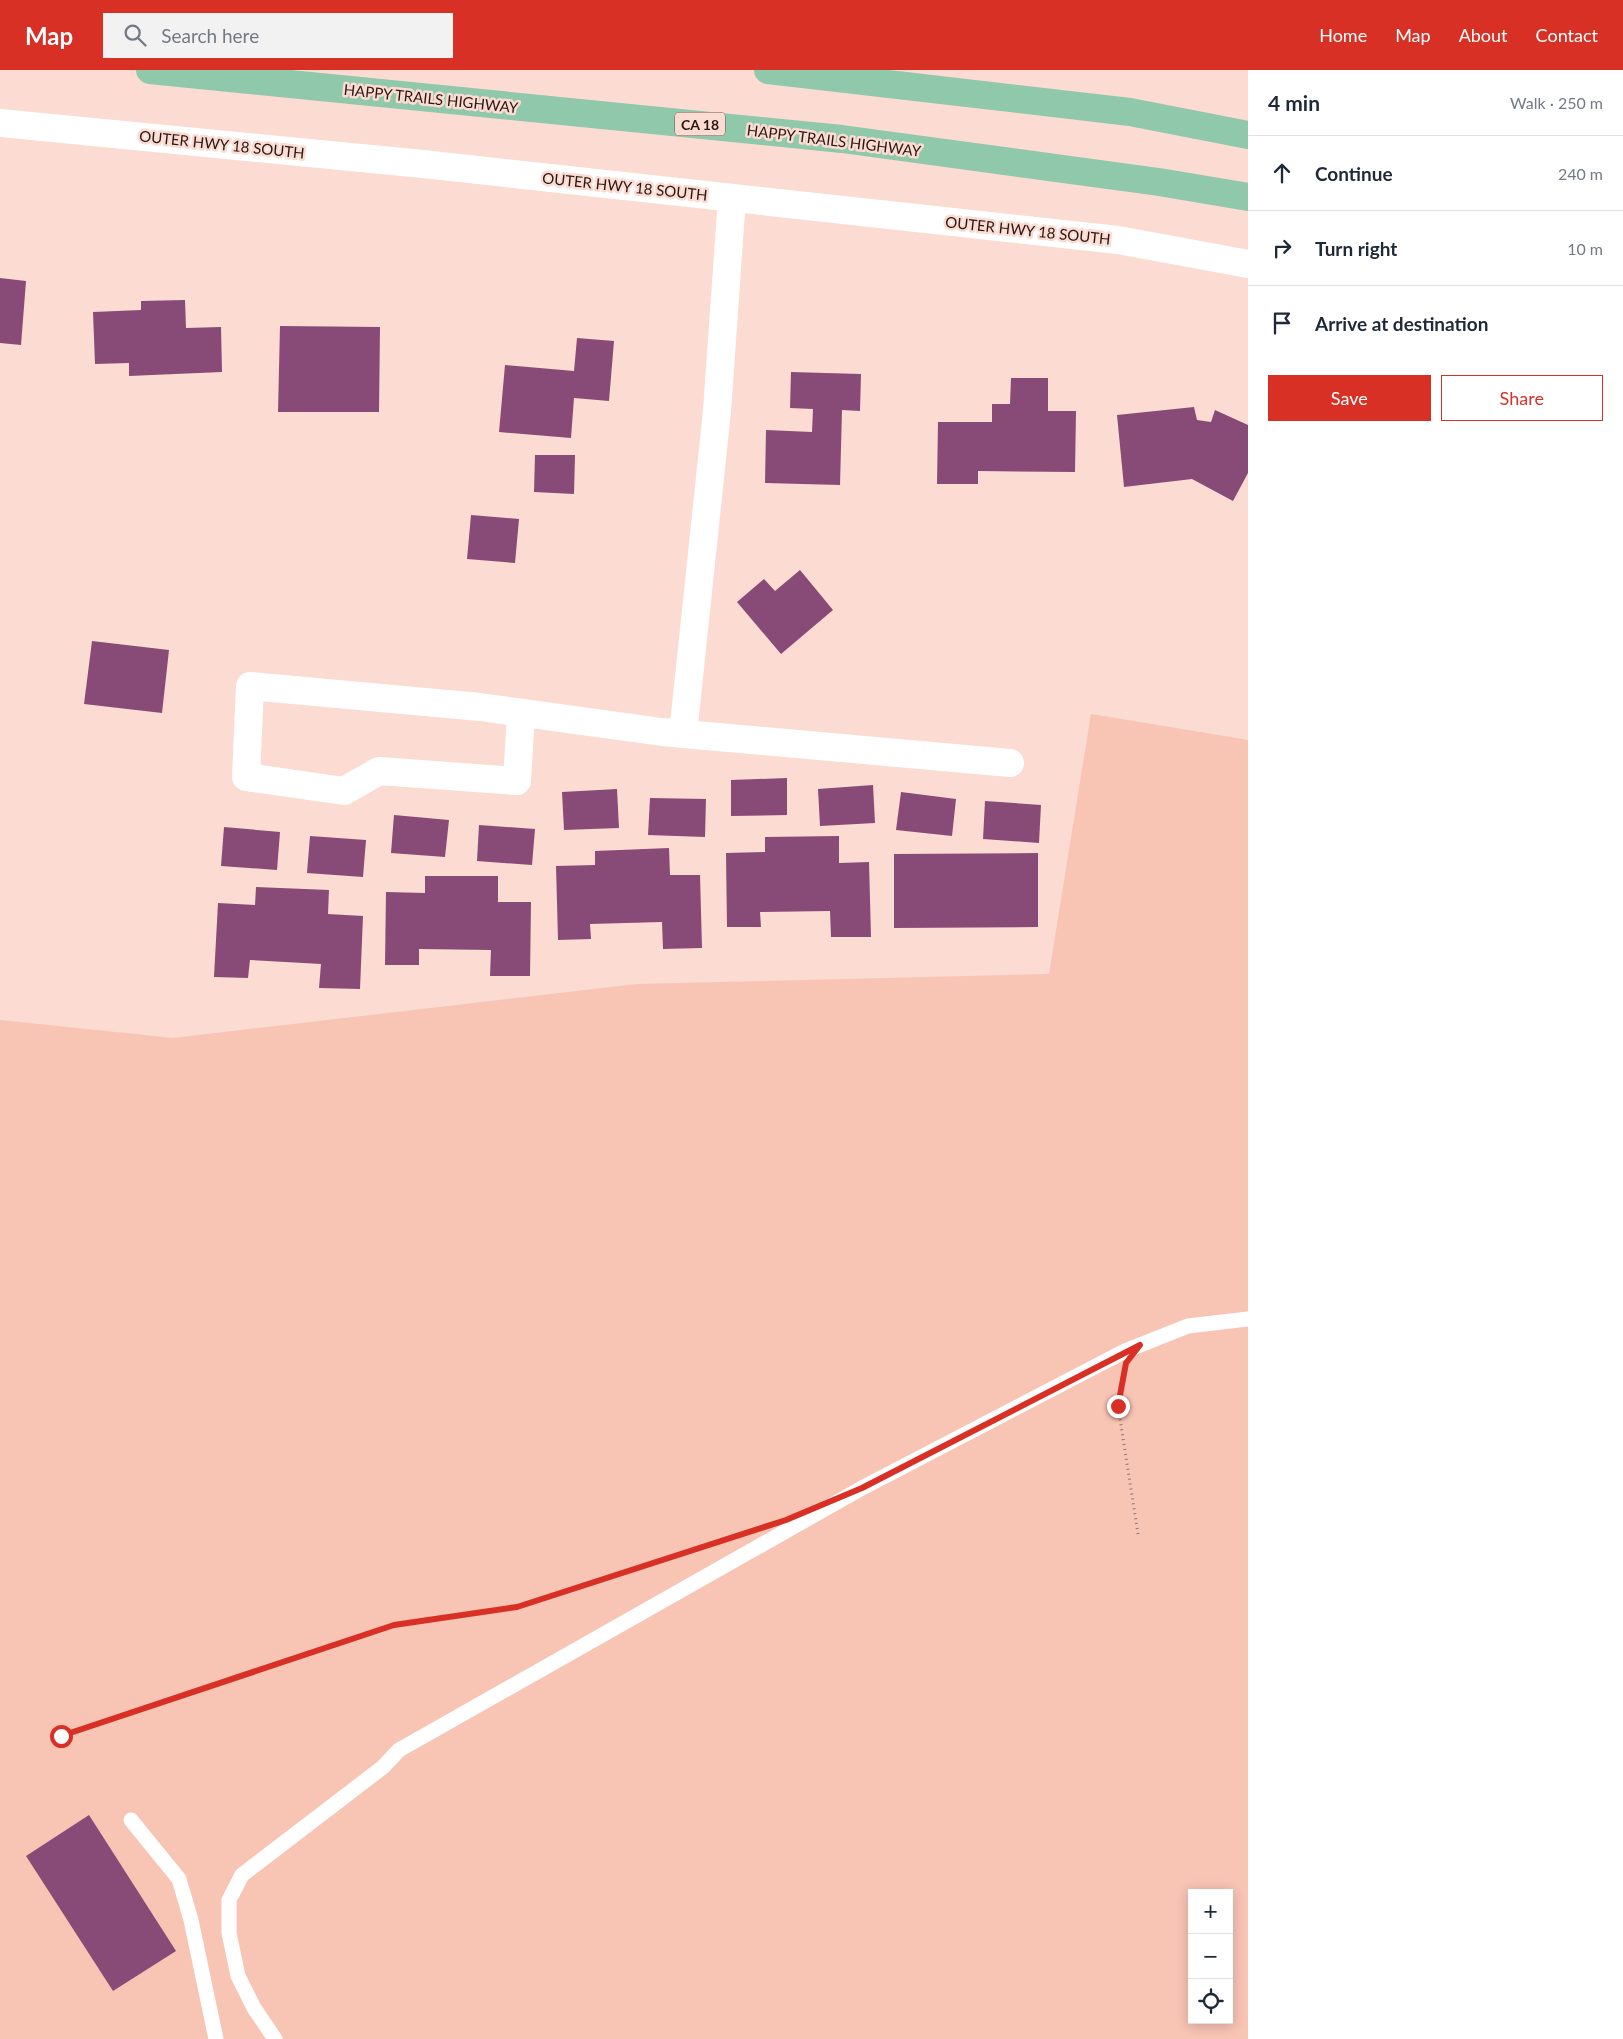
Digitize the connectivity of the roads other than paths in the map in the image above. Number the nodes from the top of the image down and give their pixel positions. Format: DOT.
graph roads {
  1 [pos="150,70"];
  2 [pos="768,70"];
  3 [pos="0,123"];
  4 [pos="1248,135"];
  5 [pos="1248,197"];
  6 [pos="732,198"];
  7 [pos="1248,264"];
  8 [pos="521,713"];
  9 [pos="683,734"];
  10 [pos="1010,763"];
  11 [pos="1248,1319"];
  12 [pos="131,1820"];
  13 [pos="216,2039"];
  14 [pos="275,2039"];
  1 -- 5 [label="main road, HAPPY TRAILS HIGHWAY / CA 18"];
  2 -- 4 [label="main road"];
  3 -- 6 [label="street, OUTER HWY 18 SOUTH"];
  6 -- 7 [label="street, OUTER HWY 18 SOUTH"];
  6 -- 9 [label="street"];
  8 -- 8 [label="street"];
  8 -- 9 [label="street"];
  9 -- 10 [label="street"];
  11 -- 14 [label="lane"];
  12 -- 13 [label="lane"];
}
